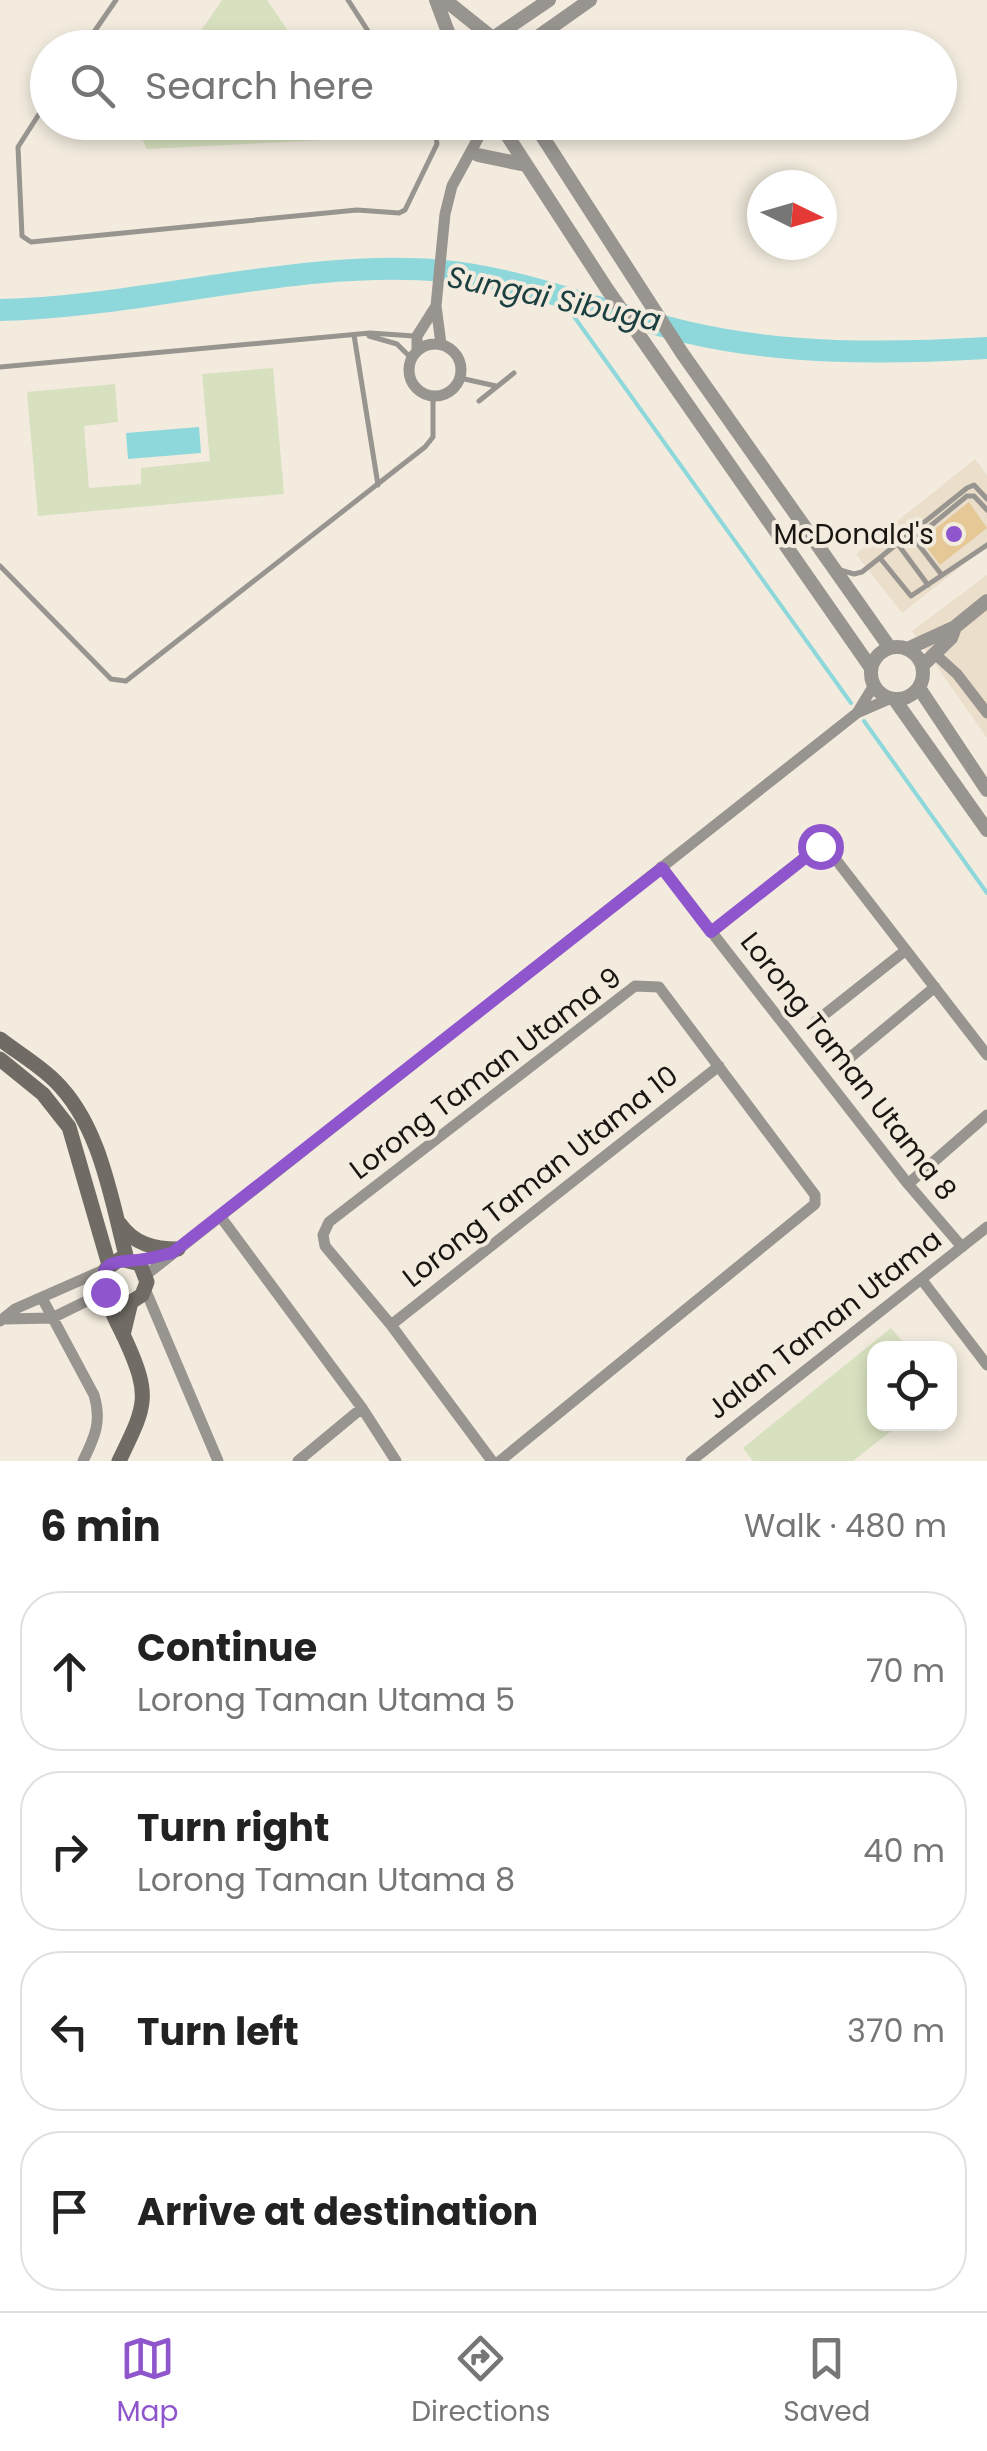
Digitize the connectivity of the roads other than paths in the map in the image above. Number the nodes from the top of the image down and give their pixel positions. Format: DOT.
graph roads {
  1 [pos="116,0"];
  2 [pos="348,0"];
  3 [pos="436,0"];
  4 [pos="445,0"];
  5 [pos="549,0"];
  6 [pos="590,0"];
  7 [pos="95,30"];
  8 [pos="367,30"];
  9 [pos="447,30"];
  10 [pos="485,30"];
  11 [pos="502,30"];
  12 [pos="548,30"];
  13 [pos="30,128"];
  14 [pos="436,140"];
  15 [pos="477,140"];
  16 [pos="485,140"];
  17 [pos="508,140"];
  18 [pos="545,140"];
  19 [pos="478,155"];
  20 [pos="527,165"];
  21 [pos="448,203"];
  22 [pos="436,301"];
  23 [pos="358,335"];
  24 [pos="416,336"];
  25 [pos="440,344"];
  26 [pos="414,354"];
  27 [pos="0,368"];
  28 [pos="514,373"];
  29 [pos="460,378"];
  30 [pos="497,386"];
  31 [pos="433,396"];
  32 [pos="478,401"];
  33 [pos="378,484"];
  34 [pos="987,500"];
  35 [pos="987,510"];
  36 [pos="897,543"];
  37 [pos="987,545"];
  38 [pos="880,557"];
  39 [pos="0,566"];
  40 [pos="832,567"];
  41 [pos="940,574"];
  42 [pos="928,585"];
  43 [pos="987,601"];
  44 [pos="955,626"];
  45 [pos="890,648"];
  46 [pos="907,649"];
  47 [pos="936,655"];
  48 [pos="922,666"];
  49 [pos="872,668"];
  50 [pos="874,686"];
  51 [pos="919,688"];
  52 [pos="892,699"];
  53 [pos="857,713"];
  54 [pos="987,713"];
  55 [pos="987,790"];
  56 [pos="987,830"];
  57 [pos="662,868"];
  58 [pos="711,932"];
  59 [pos="906,950"];
  60 [pos="935,988"];
  61 [pos="816,1022"];
  62 [pos="0,1039"];
  63 [pos="987,1055"];
  64 [pos="0,1060"];
  65 [pos="847,1060"];
  66 [pos="720,1066"];
  67 [pos="987,1115"];
  68 [pos="908,1184"];
  69 [pos="115,1216"];
  70 [pos="220,1216"];
  71 [pos="987,1227"];
  72 [pos="962,1247"];
  73 [pos="175,1251"];
  74 [pos="131,1260"];
  75 [pos="107,1267"];
  76 [pos="922,1280"];
  77 [pos="146,1282"];
  78 [pos="107,1294"];
  79 [pos="42,1298"];
  80 [pos="130,1302"];
  81 [pos="52,1318"];
  82 [pos="2,1320"];
  83 [pos="392,1324"];
  84 [pos="124,1334"];
  85 [pos="987,1365"];
  86 [pos="362,1408"];
  87 [pos="84,1461"];
  88 [pos="119,1461"];
  89 [pos="218,1461"];
  90 [pos="298,1461"];
  91 [pos="396,1461"];
  92 [pos="492,1461"];
  93 [pos="500,1461"];
  94 [pos="691,1461"];
  1 -- 7 [label="lane"];
  2 -- 8 [label="lane"];
  3 -- 9 [label="street"];
  4 -- 10 [label="street"];
  5 -- 11 [label="street"];
  6 -- 12 [label="street"];
  13 -- 14 [label="lane"];
  15 -- 21 [label="street"];
  16 -- 19 [label="street"];
  17 -- 20 [label="street"];
  18 -- 40 [label="street"];
  19 -- 20 [label="street"];
  19 -- 21 [label="street"];
  20 -- 49 [label="street"];
  21 -- 22 [label="street"];
  22 -- 24 [label="street"];
  22 -- 25 [label="street"];
  23 -- 24 [label="lane"];
  23 -- 26 [label="lane"];
  23 -- 27 [label="lane"];
  23 -- 33 [label="lane"];
  24 -- 26 [label="street"];
  25 -- 26 [label="street"];
  25 -- 29 [label="street"];
  26 -- 31 [label="street"];
  28 -- 30 [label="lane"];
  29 -- 30 [label="lane"];
  29 -- 31 [label="street"];
  30 -- 32 [label="lane"];
  31 -- 33 [label="lane"];
  33 -- 39 [label="lane"];
  34 -- 36 [label="lane"];
  35 -- 41 [label="lane"];
  36 -- 38 [label="lane"];
  36 -- 42 [label="lane"];
  37 -- 41 [label="lane"];
  38 -- 40 [label="lane"];
  38 -- 42 [label="lane"];
  40 -- 45 [label="street"];
  41 -- 42 [label="lane"];
  43 -- 44 [label="street"];
  44 -- 46 [label="street"];
  44 -- 47 [label="street"];
  45 -- 46 [label="street"];
  45 -- 49 [label="street"];
  46 -- 48 [label="street"];
  47 -- 48 [label="street"];
  47 -- 54 [label="street"];
  48 -- 51 [label="street"];
  49 -- 50 [label="street"];
  50 -- 52 [label="street"];
  50 -- 53 [label="street"];
  51 -- 52 [label="street"];
  51 -- 55 [label="street"];
  52 -- 53 [label="street"];
  52 -- 56 [label="street"];
  53 -- 57 [label="street"];
  57 -- 58 [label="street, Lorong Taman Utama 8"];
  57 -- 70 [label="street"];
  58 -- 59 [label="street"];
  58 -- 68 [label="street, Lorong Taman Utama 8"];
  59 -- 60 [label="street"];
  59 -- 61 [label="street"];
  60 -- 63 [label="street"];
  60 -- 65 [label="street"];
  62 -- 69 [label="main road"];
  64 -- 75 [label="main road"];
  66 -- 83 [label="street, Lorong Taman Utama 10"];
  66 -- 83 [label="street, Lorong Taman Utama 9"];
  66 -- 93 [label="street, Lorong Taman Utama 9"];
  67 -- 68 [label="street"];
  68 -- 72 [label="street, Lorong Taman Utama 8"];
  69 -- 73 [label="main road"];
  69 -- 74 [label="main road"];
  70 -- 73 [label="street"];
  70 -- 86 [label="street"];
  71 -- 72 [label="street, Jalan Taman Utama"];
  72 -- 76 [label="street, Jalan Taman Utama"];
  73 -- 74 [label="street"];
  73 -- 77 [label="street"];
  74 -- 75 [label="main road"];
  74 -- 77 [label="main road"];
  75 -- 78 [label="main road"];
  75 -- 79 [label="street"];
  76 -- 85 [label="street"];
  76 -- 94 [label="street, Jalan Taman Utama"];
  77 -- 80 [label="main road"];
  77 -- 89 [label="street"];
  78 -- 80 [label="main road"];
  78 -- 81 [label="street"];
  78 -- 84 [label="main road"];
  79 -- 81 [label="street"];
  79 -- 82 [label="street"];
  80 -- 84 [label="main road"];
  81 -- 82 [label="street"];
  81 -- 87 [label="street"];
  83 -- 92 [label="street, Lorong Taman Utama 9"];
  84 -- 88 [label="main road"];
  86 -- 90 [label="street"];
  86 -- 91 [label="street"];
}
